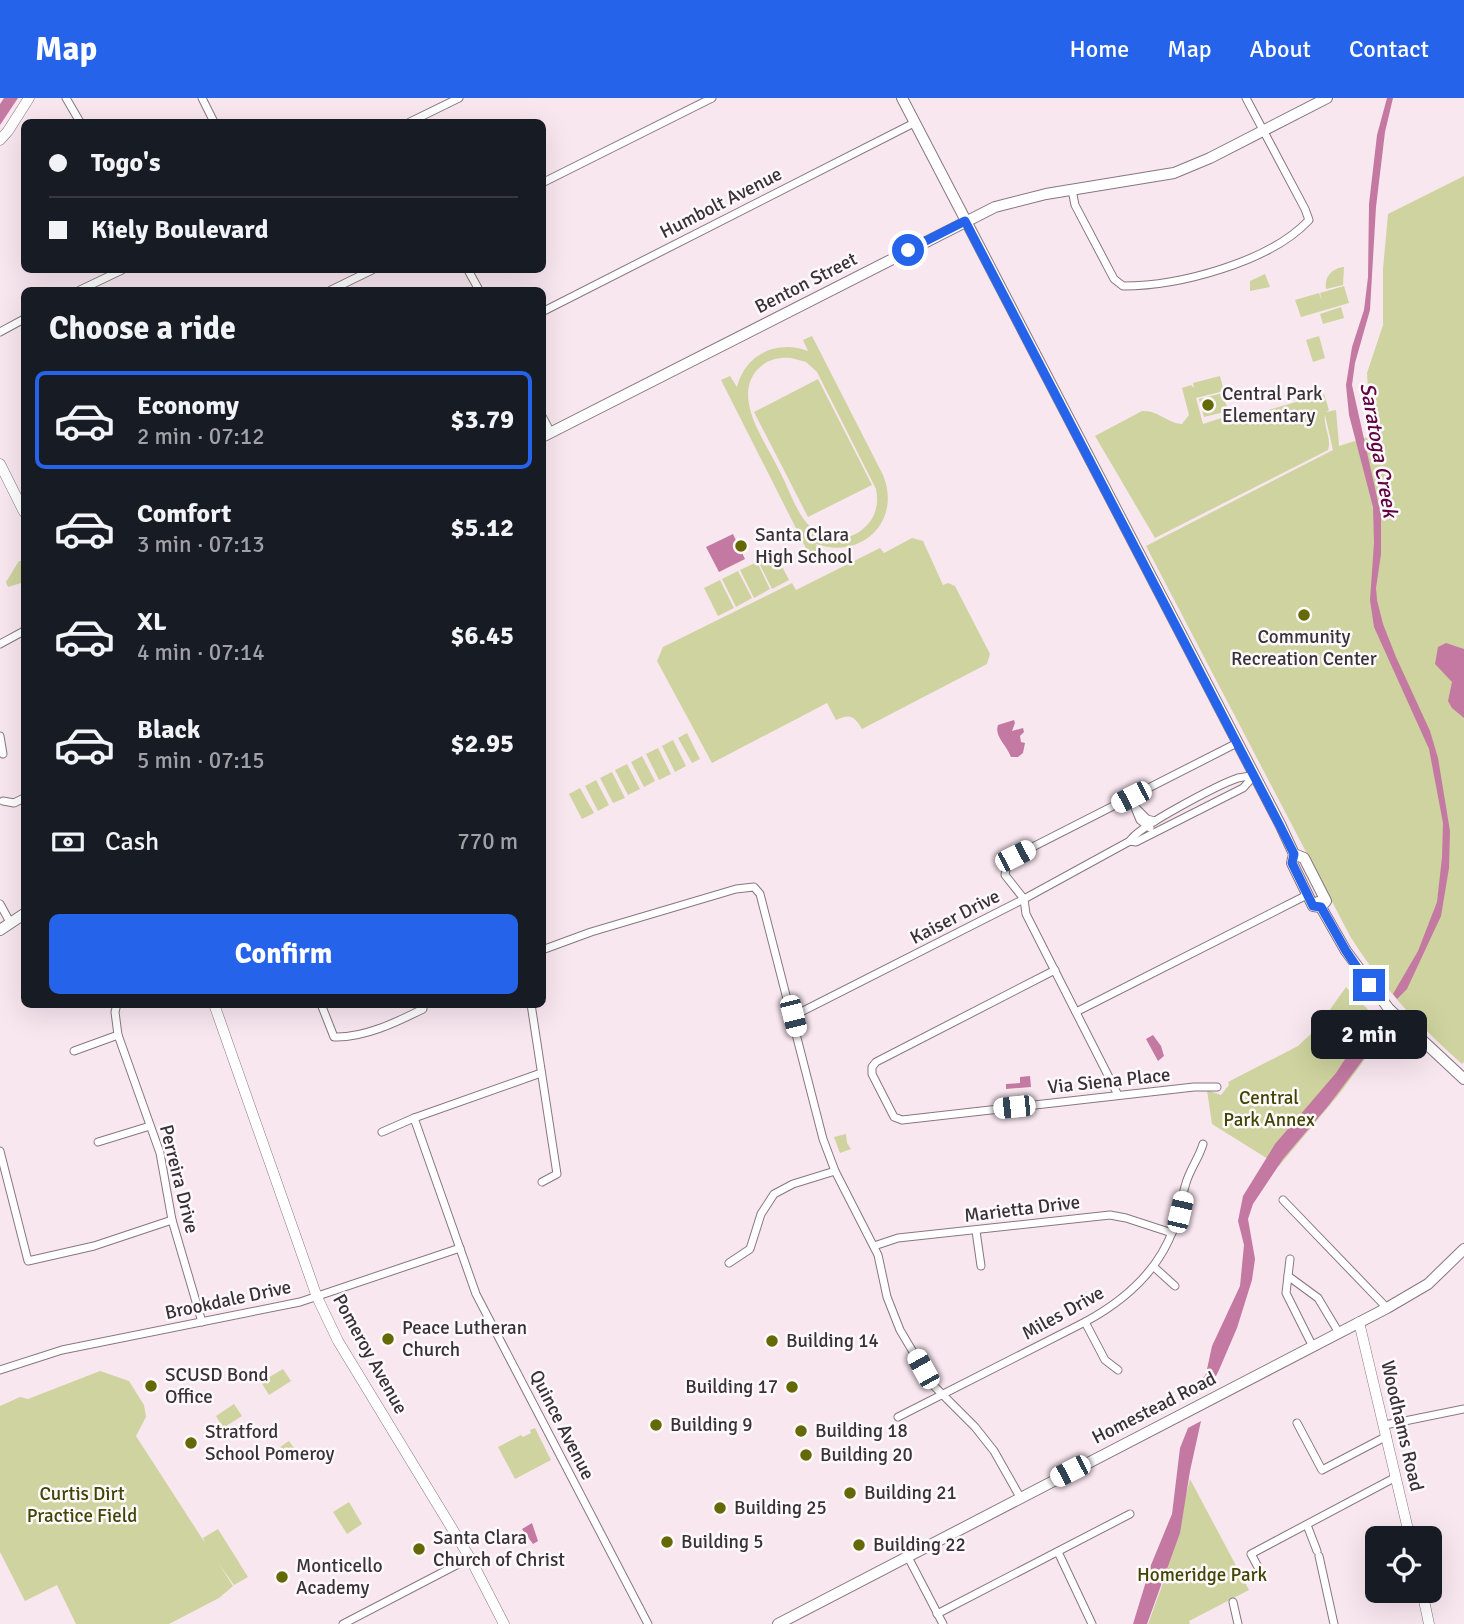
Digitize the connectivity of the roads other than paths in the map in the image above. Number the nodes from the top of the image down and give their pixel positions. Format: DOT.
graph roads {
  1 [pos="29,98"];
  2 [pos="66,98"];
  3 [pos="458,98"];
  4 [pos="712,98"];
  5 [pos="902,98"];
  6 [pos="1246,98"];
  7 [pos="1327,98"];
  8 [pos="204,99"];
  9 [pos="78,119"];
  10 [pos="213,119"];
  11 [pos="416,119"];
  12 [pos="914,122"];
  13 [pos="1264,131"];
  14 [pos="0,140"];
  15 [pos="546,181"];
  16 [pos="1072,190"];
  17 [pos="965,221"];
  18 [pos="116,273"];
  19 [pos="366,273"];
  20 [pos="86,287"];
  21 [pos="337,287"];
  22 [pos="546,310"];
  23 [pos="21,321"];
  24 [pos="0,332"];
  25 [pos="547,435"];
  26 [pos="0,464"];
  27 [pos="21,506"];
  28 [pos="21,633"];
  29 [pos="0,644"];
  30 [pos="0,736"];
  31 [pos="1237,743"];
  32 [pos="2,754"];
  33 [pos="1254,776"];
  34 [pos="1131,797"];
  35 [pos="21,799"];
  36 [pos="4,801"];
  37 [pos="1136,808"];
  38 [pos="1155,821"];
  39 [pos="1147,826"];
  40 [pos="1156,832"];
  41 [pos="1130,841"];
  42 [pos="1294,854"];
  43 [pos="1307,895"];
  44 [pos="1024,900"];
  45 [pos="0,904"];
  46 [pos="1321,907"];
  47 [pos="21,916"];
  48 [pos="11,923"];
  49 [pos="0,930"];
  50 [pos="546,949"];
  51 [pos="1055,970"];
  52 [pos="116,1008"];
  53 [pos="215,1008"];
  54 [pos="323,1008"];
  55 [pos="423,1008"];
  56 [pos="532,1008"];
  57 [pos="1076,1012"];
  58 [pos="793,1016"];
  59 [pos="118,1035"];
  60 [pos="74,1051"];
  61 [pos="541,1073"];
  62 [pos="1464,1080"];
  63 [pos="1217,1087"];
  64 [pos="1118,1096"];
  65 [pos="414,1118"];
  66 [pos="150,1126"];
  67 [pos="382,1132"];
  68 [pos="99,1142"];
  69 [pos="1203,1144"];
  70 [pos="0,1151"];
  71 [pos="2,1167"];
  72 [pos="835,1171"];
  73 [pos="542,1182"];
  74 [pos="1283,1200"];
  75 [pos="172,1220"];
  76 [pos="976,1231"];
  77 [pos="1172,1233"];
  78 [pos="874,1246"];
  79 [pos="460,1248"];
  80 [pos="1464,1249"];
  81 [pos="1290,1259"];
  82 [pos="729,1263"];
  83 [pos="981,1266"];
  84 [pos="1154,1267"];
  85 [pos="1288,1276"];
  86 [pos="1175,1286"];
  87 [pos="317,1297"];
  88 [pos="1387,1308"];
  89 [pos="202,1322"];
  90 [pos="1085,1322"];
  91 [pos="1359,1322"];
  92 [pos="1339,1333"];
  93 [pos="1313,1347"];
  94 [pos="0,1370"];
  95 [pos="1118,1370"];
  96 [pos="942,1395"];
  97 [pos="1464,1409"];
  98 [pos="898,1417"];
  99 [pos="1297,1423"];
  100 [pos="1385,1424"];
  101 [pos="1387,1436"];
  102 [pos="1396,1477"];
  103 [pos="1020,1497"];
  104 [pos="1130,1514"];
  105 [pos="1307,1525"];
  106 [pos="1407,1526"];
  107 [pos="1058,1552"];
  108 [pos="908,1557"];
  109 [pos="470,1558"];
  110 [pos="1258,1567"];
  111 [pos="1233,1602"];
  112 [pos="1425,1603"];
  113 [pos="937,1614"];
  114 [pos="343,1624"];
  115 [pos="504,1624"];
  116 [pos="648,1624"];
  117 [pos="778,1624"];
  118 [pos="943,1624"];
  119 [pos="1092,1624"];
  120 [pos="1238,1624"];
  121 [pos="1334,1624"];
  122 [pos="1429,1624"];
  1 -- 14 [label="street"];
  2 -- 9 [label="street"];
  3 -- 11 [label="street"];
  4 -- 15 [label="street"];
  5 -- 12 [label="main road"];
  6 -- 13 [label="street"];
  7 -- 13 [label="main road, Benton Street"];
  8 -- 10 [label="street"];
  12 -- 17 [label="main road"];
  12 -- 22 [label="street, Humbolt Avenue"];
  13 -- 16 [label="main road, Benton Street"];
  13 -- 16 [label="street"];
  16 -- 17 [label="main road, Benton Street"];
  17 -- 25 [label="main road, Benton Street"];
  17 -- 31 [label="main road"];
  18 -- 20 [label="street"];
  19 -- 21 [label="street"];
  23 -- 24 [label="street"];
  26 -- 27 [label="street"];
  28 -- 29 [label="street"];
  30 -- 32 [label="street"];
  31 -- 33 [label="main road"];
  31 -- 34 [label="street"];
  33 -- 38 [label="street, Kaiser Drive"];
  33 -- 40 [label="street, Kaiser Drive"];
  33 -- 42 [label="main road"];
  34 -- 37 [label="street"];
  34 -- 44 [label="street"];
  35 -- 36 [label="street"];
  37 -- 38 [label="street"];
  37 -- 39 [label="street"];
  38 -- 39 [label="street, Kaiser Drive"];
  39 -- 40 [label="street"];
  39 -- 41 [label="street, Kaiser Drive"];
  40 -- 41 [label="street, Kaiser Drive"];
  41 -- 44 [label="street, Kaiser Drive"];
  42 -- 43 [label="main road"];
  42 -- 46 [label="main road"];
  43 -- 46 [label="main road"];
  43 -- 57 [label="street"];
  44 -- 51 [label="street"];
  44 -- 58 [label="street, Kaiser Drive"];
  45 -- 48 [label="street"];
  46 -- 62 [label="main road"];
  47 -- 48 [label="main road"];
  48 -- 49 [label="main road"];
  50 -- 58 [label="street"];
  51 -- 57 [label="street"];
  51 -- 64 [label="street, Via Siena Place"];
  52 -- 59 [label="street, Perreira Drive"];
  53 -- 87 [label="street, Pomeroy Avenue"];
  54 -- 55 [label="street"];
  56 -- 61 [label="street"];
  57 -- 64 [label="street"];
  58 -- 72 [label="street"];
  59 -- 60 [label="street"];
  59 -- 66 [label="street, Perreira Drive"];
  61 -- 65 [label="street"];
  61 -- 73 [label="street"];
  63 -- 64 [label="street, Via Siena Place"];
  65 -- 67 [label="street"];
  65 -- 79 [label="street, Quince Avenue"];
  66 -- 68 [label="street"];
  66 -- 75 [label="street, Perreira Drive"];
  69 -- 77 [label="street, Miles Drive"];
  70 -- 71 [label="street"];
  71 -- 75 [label="street"];
  72 -- 78 [label="street"];
  72 -- 82 [label="street"];
  74 -- 88 [label="street"];
  75 -- 89 [label="street, Perreira Drive"];
  76 -- 77 [label="street, Marietta Drive"];
  76 -- 78 [label="street, Marietta Drive"];
  76 -- 83 [label="street"];
  77 -- 84 [label="street, Miles Drive"];
  78 -- 96 [label="street"];
  79 -- 87 [label="street, Brookdale Drive"];
  79 -- 116 [label="street, Quince Avenue"];
  80 -- 88 [label="main road, Homestead Road"];
  81 -- 85 [label="street"];
  84 -- 86 [label="street"];
  84 -- 90 [label="street, Miles Drive"];
  85 -- 92 [label="street"];
  85 -- 93 [label="street"];
  87 -- 89 [label="street, Brookdale Drive"];
  87 -- 109 [label="street, Pomeroy Avenue"];
  88 -- 91 [label="main road, Homestead Road"];
  89 -- 94 [label="street, Brookdale Drive"];
  90 -- 95 [label="street"];
  90 -- 96 [label="street, Miles Drive"];
  91 -- 92 [label="main road, Homestead Road"];
  91 -- 100 [label="street, Woodhams Road"];
  92 -- 93 [label="main road, Homestead Road"];
  93 -- 103 [label="main road, Homestead Road"];
  96 -- 98 [label="street, Miles Drive"];
  96 -- 103 [label="street"];
  97 -- 100 [label="street"];
  99 -- 101 [label="street"];
  100 -- 101 [label="street, Woodhams Road"];
  101 -- 102 [label="street, Woodhams Road"];
  102 -- 105 [label="street"];
  102 -- 106 [label="street, Woodhams Road"];
  103 -- 108 [label="main road, Homestead Road"];
  104 -- 107 [label="street"];
  105 -- 110 [label="street"];
  105 -- 121 [label="street"];
  107 -- 113 [label="street"];
  107 -- 119 [label="street"];
  108 -- 113 [label="street"];
  108 -- 117 [label="main road, Homestead Road"];
  109 -- 114 [label="street"];
  109 -- 115 [label="street, Pomeroy Avenue"];
  111 -- 120 [label="street"];
  112 -- 122 [label="street"];
  113 -- 118 [label="street"];
}
